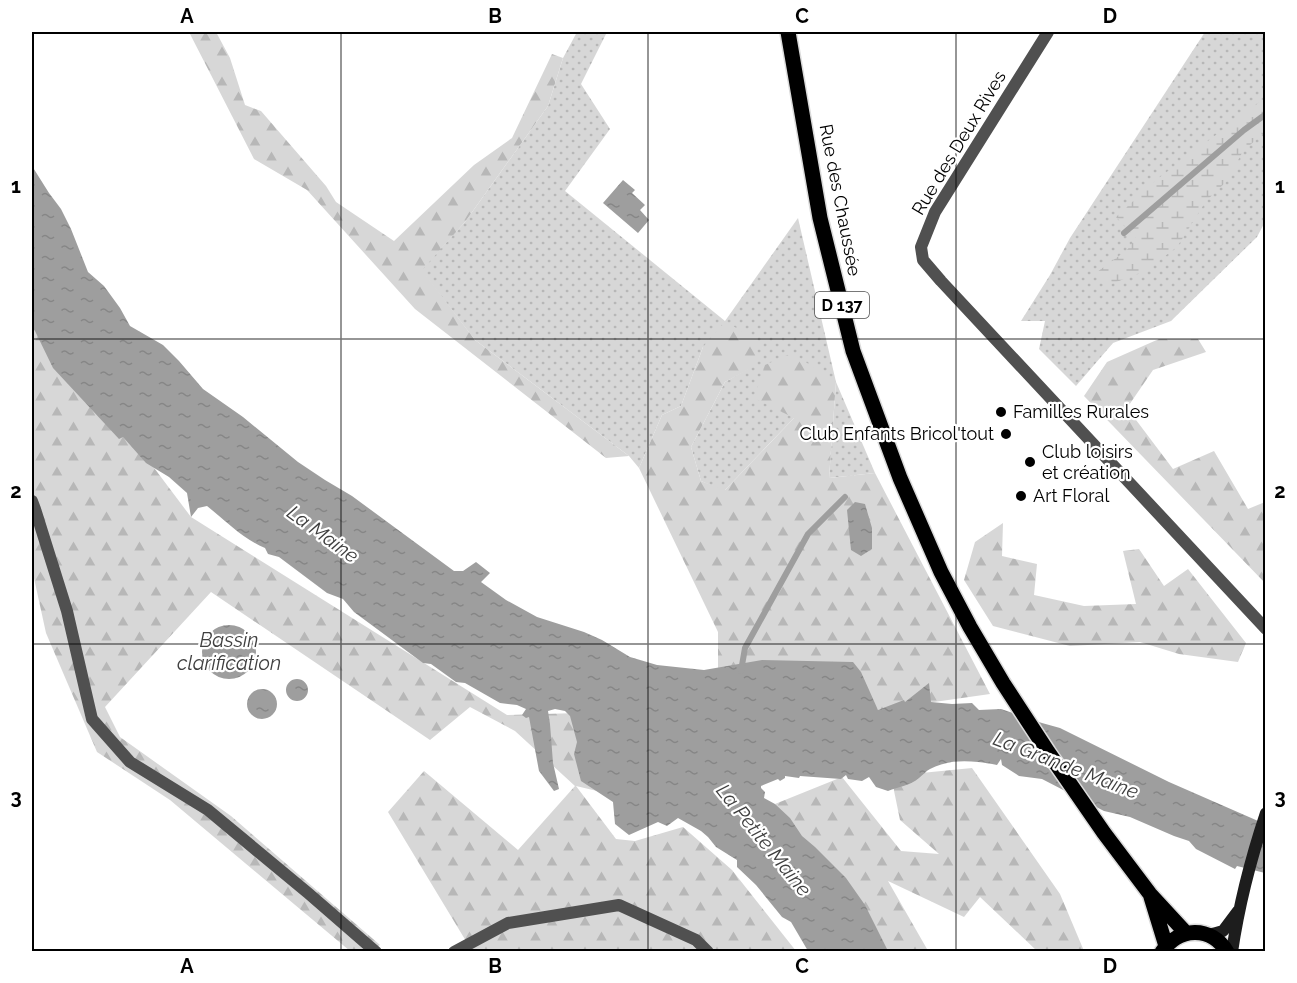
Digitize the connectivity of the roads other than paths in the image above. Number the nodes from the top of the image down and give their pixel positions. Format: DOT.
graph roads {
  1 [pos="1048,32"];
  2 [pos="789,38"];
  3 [pos="32,501"];
  4 [pos="1264,628"];
  5 [pos="1265,814"];
  6 [pos="1150,894"];
  7 [pos="1239,910"];
  8 [pos="1186,933"];
  9 [pos="1209,935"];
  10 [pos="1164,949"];
  11 [pos="376,951"];
  12 [pos="454,951"];
  13 [pos="708,951"];
  14 [pos="1227,951"];
  15 [pos="1232,951"];
  1 -- 4 [label="street, Rue des Deux Rives"];
  2 -- 6 [label="main road, Rue des Chaussée / D 137"];
  3 -- 11 [label="street"];
  5 -- 7 [label="street"];
  6 -- 8 [label="main road, D 137"];
  6 -- 10 [label="main road, D 137"];
  7 -- 9 [label="street"];
  7 -- 15 [label="street"];
  8 -- 9 [label="main road"];
  8 -- 10 [label="main road"];
  9 -- 14 [label="main road"];
  12 -- 13 [label="street"];
}
